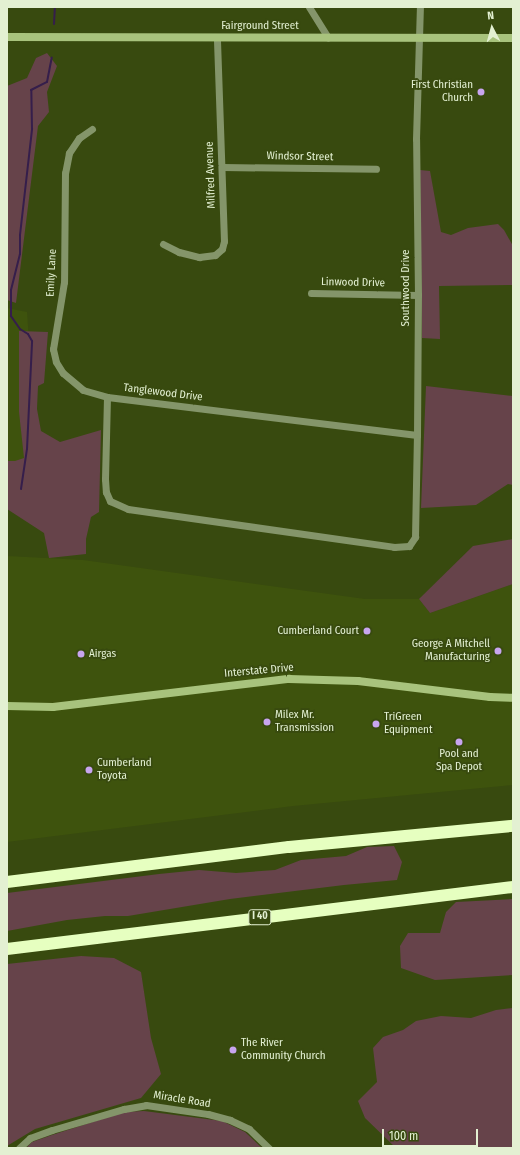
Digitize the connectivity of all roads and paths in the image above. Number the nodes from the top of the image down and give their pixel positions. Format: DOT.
graph roads {
  1 [pos="309,7"];
  2 [pos="420,7"];
  3 [pos="7,37"];
  4 [pos="217,37"];
  5 [pos="328,38"];
  6 [pos="513,38"];
  7 [pos="418,39"];
  8 [pos="92,129"];
  9 [pos="223,167"];
  10 [pos="376,169"];
  11 [pos="163,244"];
  12 [pos="311,293"];
  13 [pos="418,295"];
  14 [pos="107,397"];
  15 [pos="417,435"];
  16 [pos="415,537"];
  17 [pos="513,698"];
  18 [pos="7,706"];
  19 [pos="513,826"];
  20 [pos="7,882"];
  21 [pos="513,887"];
  22 [pos="7,949"];
  23 [pos="19,1148"];
  24 [pos="269,1148"];
  1 -- 5 [label="street"];
  2 -- 7 [label="street, Southwood Drive"];
  3 -- 4 [label="street, Fairground Street"];
  4 -- 5 [label="street, Fairground Street"];
  4 -- 9 [label="street, Milfred Avenue"];
  5 -- 7 [label="street, Fairground Street"];
  6 -- 7 [label="street, Fairground Street"];
  7 -- 13 [label="street, Southwood Drive"];
  8 -- 14 [label="street, Emily Lane"];
  9 -- 10 [label="street, Windsor Street"];
  9 -- 11 [label="street, Milfred Avenue"];
  12 -- 13 [label="street, Linwood Drive"];
  13 -- 15 [label="street, Southwood Drive"];
  14 -- 15 [label="street, Tanglewood Drive"];
  14 -- 16 [label="street, Tanglewood Drive"];
  15 -- 16 [label="street, Southwood Drive"];
  17 -- 18 [label="street, Interstate Drive"];
  19 -- 20 [label="highway"];
  21 -- 22 [label="highway, I 40"];
  23 -- 24 [label="street, Miracle Road"];
}
